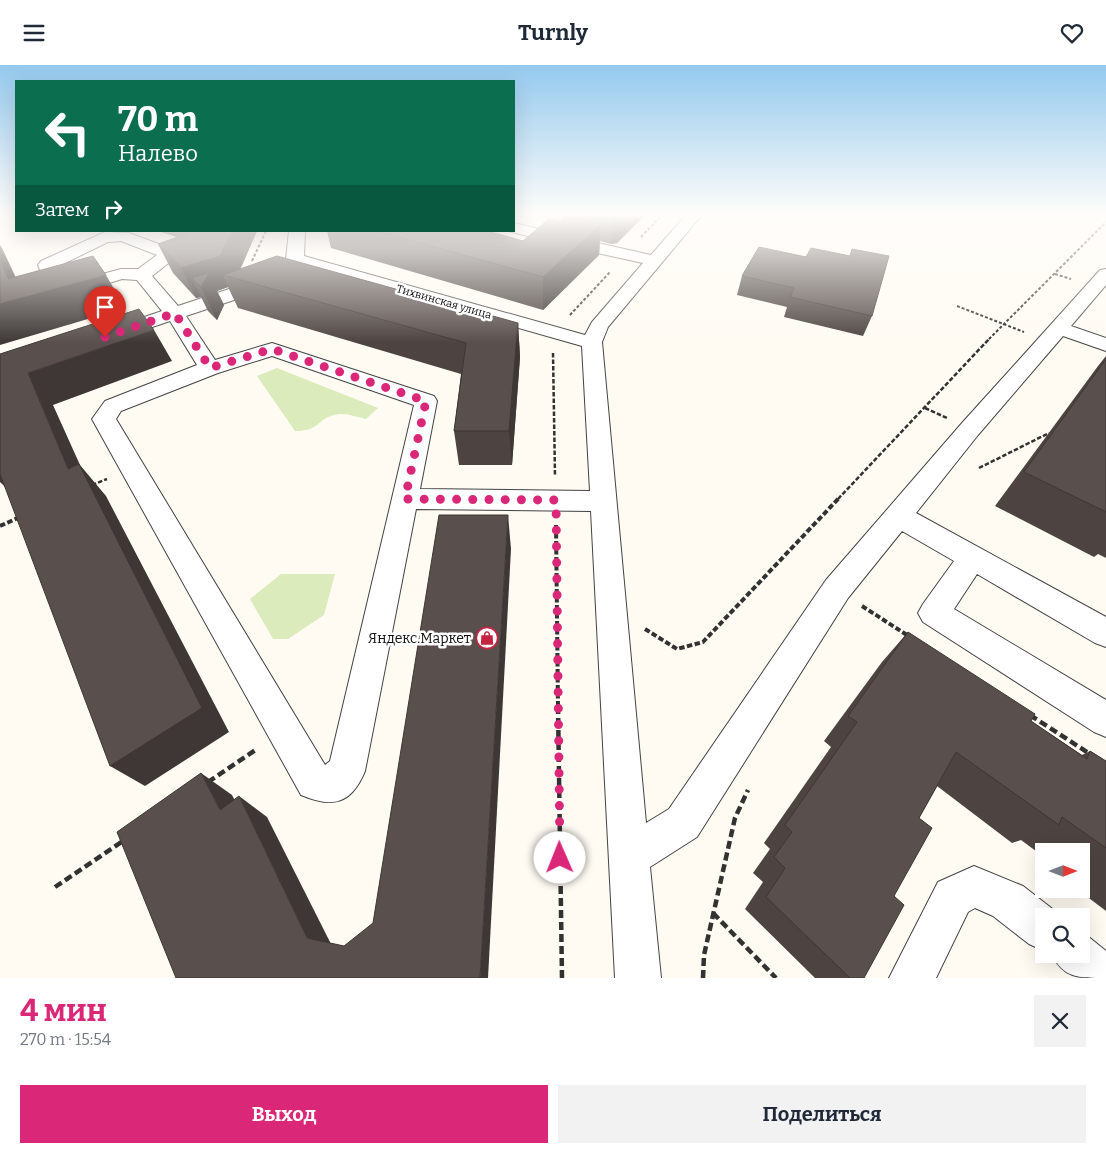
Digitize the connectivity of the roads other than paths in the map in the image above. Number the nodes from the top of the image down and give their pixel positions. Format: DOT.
graph roads {
  1 [pos="295,259"];
  2 [pos="641,259"];
  3 [pos="657,259"];
  4 [pos="655,261"];
  5 [pos="142,275"];
  6 [pos="276,275"];
  7 [pos="1100,289"];
  8 [pos="175,313"];
  9 [pos="1059,328"];
  10 [pos="92,342"];
  11 [pos="592,342"];
  12 [pos="1106,345"];
  13 [pos="210,368"];
  14 [pos="405,499"];
  15 [pos="603,501"];
  16 [pos="897,515"];
  17 [pos="972,558"];
  18 [pos="1106,633"];
  19 [pos="1106,720"];
  20 [pos="629,857"];
  21 [pos="1035,922"];
  22 [pos="1086,963"];
  23 [pos="638,978"];
  24 [pos="912,978"];
  25 [pos="1105,978"];
  1 -- 11 [label="street, Тихвинская улица"];
  2 -- 4 [label="street"];
  3 -- 4 [label="street"];
  4 -- 11 [label="street"];
  5 -- 8 [label="street"];
  6 -- 8 [label="street"];
  7 -- 9 [label="street"];
  8 -- 10 [label="street"];
  8 -- 13 [label="street"];
  9 -- 12 [label="street"];
  9 -- 16 [label="street"];
  11 -- 15 [label="street"];
  13 -- 14 [label="street"];
  13 -- 14 [label="street"];
  14 -- 15 [label="street"];
  15 -- 20 [label="street"];
  16 -- 17 [label="street"];
  16 -- 20 [label="street"];
  17 -- 18 [label="street"];
  17 -- 19 [label="street"];
  20 -- 23 [label="street"];
  21 -- 24 [label="street"];
  22 -- 25 [label="street"];
}
